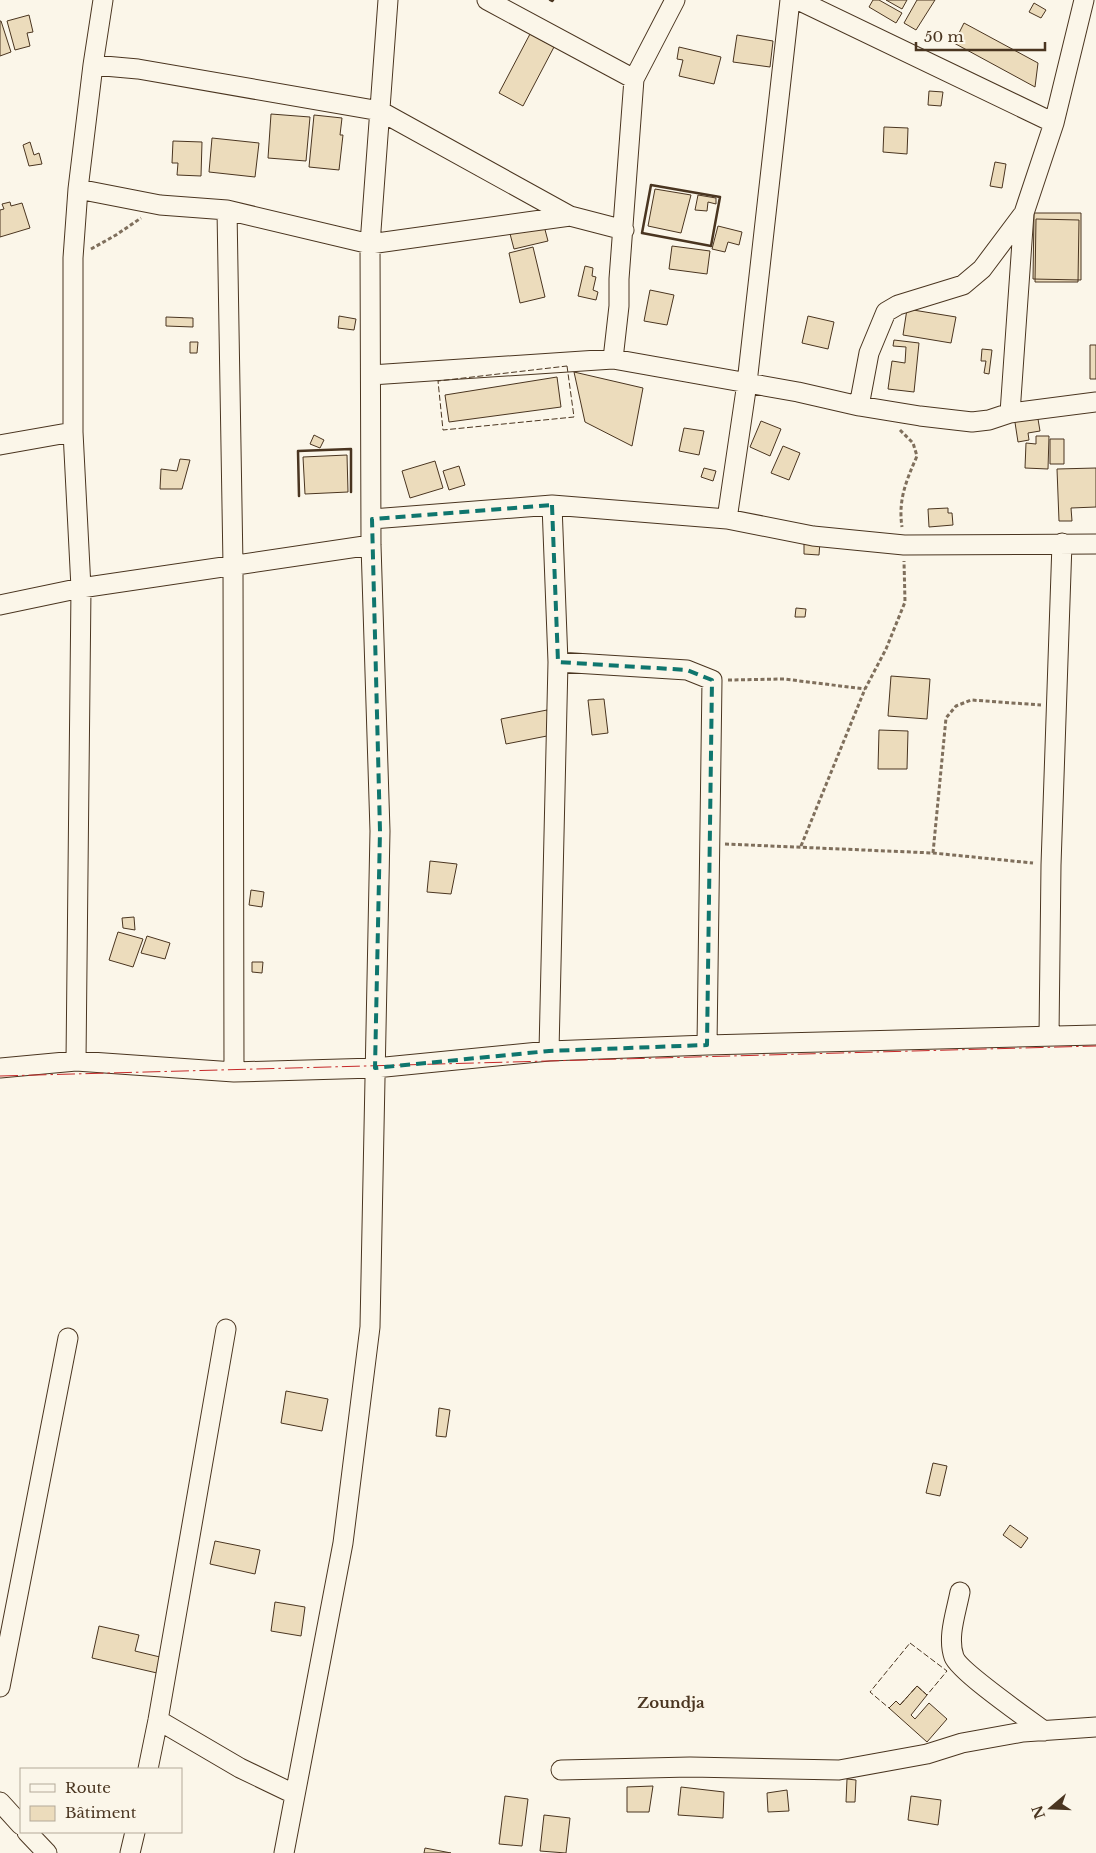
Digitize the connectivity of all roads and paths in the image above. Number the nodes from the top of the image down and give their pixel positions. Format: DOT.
graph roads {
  1 [pos="103,0"];
  2 [pos="388,0"];
  3 [pos="487,0"];
  4 [pos="675,0"];
  5 [pos="790,0"];
  6 [pos="798,0"];
  7 [pos="1084,0"];
  8 [pos="93,65"];
  9 [pos="634,79"];
  10 [pos="380,111"];
  11 [pos="1054,123"];
  12 [pos="78,189"];
  13 [pos="160,205"];
  14 [pos="227,210"];
  15 [pos="1024,213"];
  16 [pos="570,216"];
  17 [pos="624,230"];
  18 [pos="370,244"];
  19 [pos="73,258"];
  20 [pos="613,359"];
  21 [pos="371,376"];
  22 [pos="747,383"];
  23 [pos="1096,402"];
  24 [pos="858,406"];
  25 [pos="1010,413"];
  26 [pos="898,429"];
  27 [pos="73,432"];
  28 [pos="0,445"];
  29 [pos="552,505"];
  30 [pos="372,519"];
  31 [pos="727,519"];
  32 [pos="1062,543"];
  33 [pos="1096,544"];
  34 [pos="371,545"];
  35 [pos="904,545"];
  36 [pos="233,565"];
  37 [pos="81,588"];
  38 [pos="0,605"];
  39 [pos="558,662"];
  40 [pos="712,680"];
  41 [pos="865,689"];
  42 [pos="1057,706"];
  43 [pos="710,843"];
  44 [pos="800,846"];
  45 [pos="933,853"];
  46 [pos="1051,865"];
  47 [pos="1096,1035"];
  48 [pos="1049,1036"];
  49 [pos="707,1045"];
  50 [pos="549,1051"];
  51 [pos="76,1062"];
  52 [pos="0,1068"];
  53 [pos="375,1068"];
  54 [pos="234,1072"];
  55 [pos="226,1329"];
  56 [pos="68,1338"];
  57 [pos="960,1592"];
  58 [pos="0,1687"];
  59 [pos="158,1720"];
  60 [pos="1096,1727"];
  61 [pos="1044,1731"];
  62 [pos="148,1768"];
  63 [pos="561,1770"];
  64 [pos="294,1794"];
  65 [pos="0,1802"];
  66 [pos="20,1824"];
  67 [pos="28,1833"];
  68 [pos="135,1833"];
  69 [pos="47,1853"];
  70 [pos="130,1853"];
  71 [pos="284,1853"];
  1 -- 8 [label="street"];
  2 -- 10 [label="street"];
  3 -- 9 [label="street"];
  4 -- 9 [label="street"];
  5 -- 22 [label="street"];
  6 -- 11 [label="street"];
  7 -- 11 [label="street"];
  8 -- 10 [label="street"];
  8 -- 12 [label="street"];
  9 -- 17 [label="street"];
  10 -- 16 [label="street"];
  10 -- 18 [label="street"];
  11 -- 15 [label="street"];
  12 -- 13 [label="street"];
  12 -- 19 [label="street"];
  13 -- 14 [label="street"];
  13 -- 19 [label="path"];
  14 -- 18 [label="street"];
  14 -- 36 [label="street"];
  15 -- 24 [label="street"];
  15 -- 25 [label="street"];
  16 -- 17 [label="street"];
  16 -- 18 [label="street"];
  17 -- 20 [label="street"];
  18 -- 21 [label="street"];
  19 -- 27 [label="street"];
  20 -- 21 [label="street"];
  20 -- 22 [label="street"];
  21 -- 30 [label="street"];
  22 -- 24 [label="street"];
  22 -- 31 [label="street"];
  23 -- 25 [label="street"];
  24 -- 25 [label="street"];
  26 -- 35 [label="path"];
  27 -- 28 [label="street"];
  27 -- 37 [label="street"];
  29 -- 30 [label="street"];
  29 -- 31 [label="street"];
  29 -- 39 [label="street"];
  30 -- 34 [label="street"];
  31 -- 35 [label="street"];
  32 -- 33 [label="street"];
  32 -- 35 [label="street"];
  32 -- 42 [label="street"];
  34 -- 36 [label="street"];
  34 -- 53 [label="street"];
  35 -- 41 [label="path"];
  36 -- 37 [label="street"];
  36 -- 54 [label="street"];
  37 -- 38 [label="street"];
  37 -- 51 [label="street"];
  39 -- 40 [label="street"];
  39 -- 50 [label="street"];
  40 -- 41 [label="path"];
  40 -- 43 [label="street"];
  41 -- 44 [label="path"];
  42 -- 45 [label="path"];
  42 -- 46 [label="street"];
  43 -- 44 [label="path"];
  43 -- 49 [label="street"];
  44 -- 45 [label="path"];
  45 -- 46 [label="path"];
  46 -- 48 [label="street"];
  47 -- 48 [label="street"];
  48 -- 49 [label="street"];
  49 -- 50 [label="street"];
  50 -- 53 [label="street"];
  51 -- 52 [label="street"];
  51 -- 54 [label="street"];
  53 -- 54 [label="street"];
  53 -- 64 [label="street"];
  55 -- 59 [label="street"];
  56 -- 58 [label="street"];
  57 -- 61 [label="street"];
  59 -- 62 [label="street"];
  59 -- 64 [label="street"];
  60 -- 61 [label="street"];
  61 -- 63 [label="street"];
  64 -- 71 [label="street"];
  65 -- 66 [label="street"];
  67 -- 69 [label="street"];
  68 -- 70 [label="street"];
}
